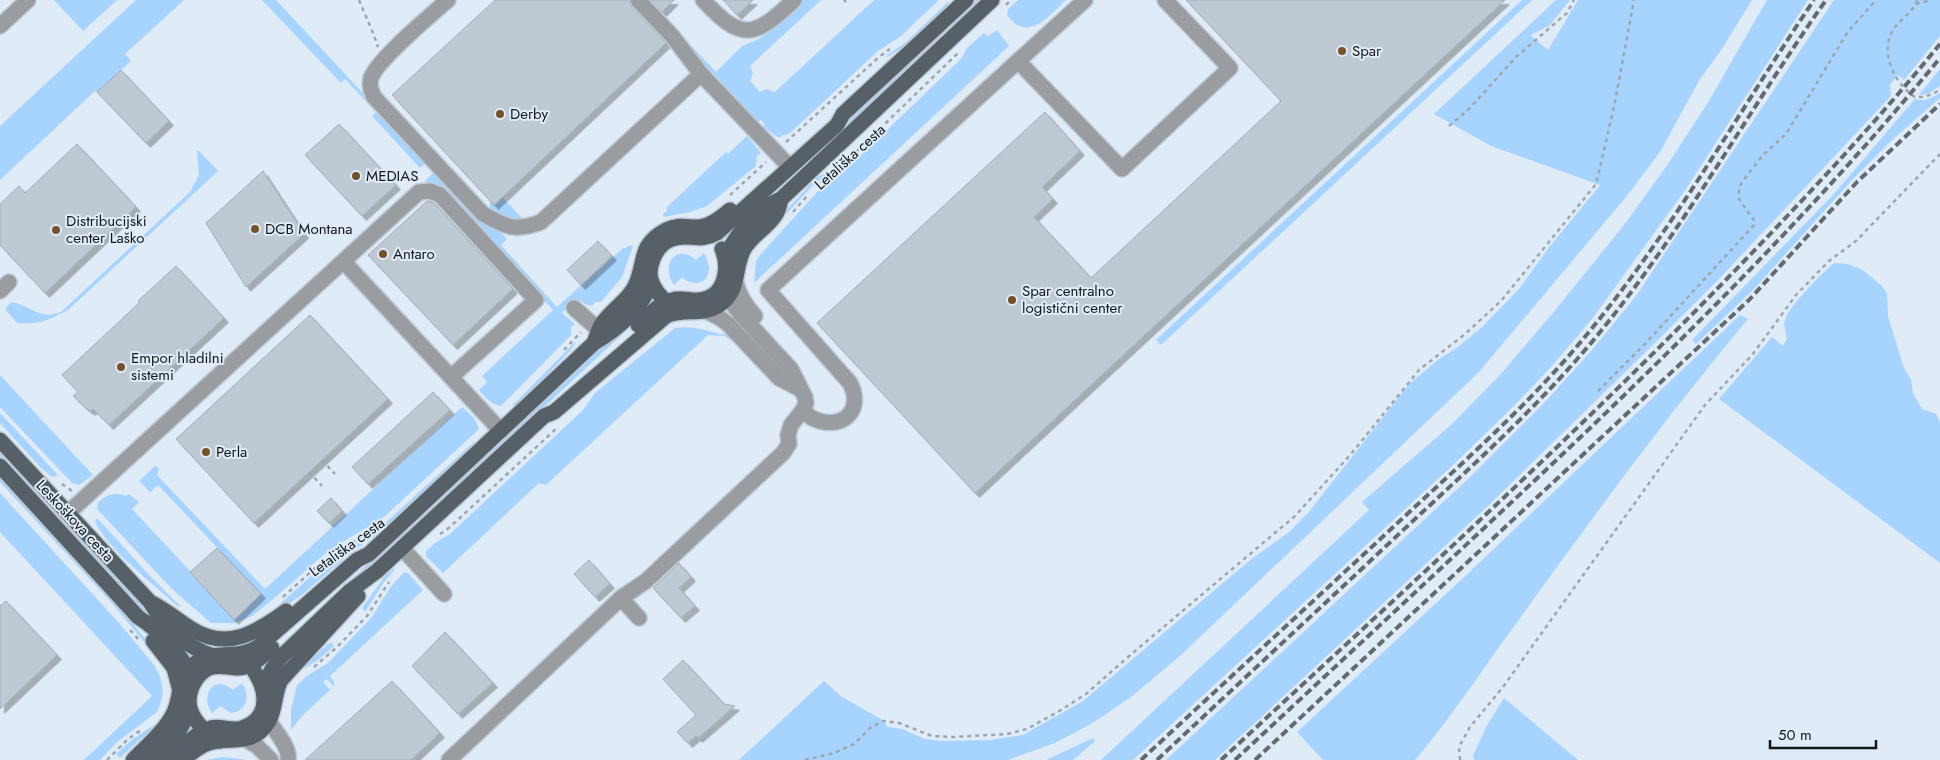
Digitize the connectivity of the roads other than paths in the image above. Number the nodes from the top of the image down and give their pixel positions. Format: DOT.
graph roads {
  1 [pos="28,0"];
  2 [pos="448,0"];
  3 [pos="638,0"];
  4 [pos="703,0"];
  5 [pos="794,0"];
  6 [pos="966,0"];
  7 [pos="992,0"];
  8 [pos="1085,0"];
  9 [pos="1165,0"];
  10 [pos="0,26"];
  11 [pos="1018,61"];
  12 [pos="701,74"];
  13 [pos="843,114"];
  14 [pos="785,162"];
  15 [pos="781,199"];
  16 [pos="698,227"];
  17 [pos="711,236"];
  18 [pos="725,257"];
  19 [pos="344,262"];
  20 [pos="652,283"];
  21 [pos="729,288"];
  22 [pos="666,302"];
  23 [pos="574,308"];
  24 [pos="706,311"];
  25 [pos="681,312"];
  26 [pos="596,337"];
  27 [pos="451,377"];
  28 [pos="800,389"];
  29 [pos="803,410"];
  30 [pos="544,416"];
  31 [pos="501,431"];
  32 [pos="0,440"];
  33 [pos="0,466"];
  34 [pos="68,513"];
  35 [pos="402,548"];
  36 [pos="369,554"];
  37 [pos="377,571"];
  38 [pos="444,594"];
  39 [pos="621,598"];
  40 [pos="150,602"];
  41 [pos="302,608"];
  42 [pos="138,617"];
  43 [pos="639,618"];
  44 [pos="237,655"];
  45 [pos="211,656"];
  46 [pos="250,665"];
  47 [pos="187,670"];
  48 [pos="185,686"];
  49 [pos="263,687"];
  50 [pos="190,710"];
  51 [pos="265,717"];
  52 [pos="204,731"];
  53 [pos="245,740"];
  54 [pos="220,741"];
  55 [pos="289,758"];
  56 [pos="133,760"];
  57 [pos="151,760"];
  58 [pos="169,760"];
  59 [pos="183,760"];
  60 [pos="271,760"];
  61 [pos="449,760"];
  1 -- 10 [label="street"];
  2 -- 12 [label="street"];
  3 -- 12 [label="street"];
  4 -- 5 [label="street"];
  6 -- 13 [label="main road, Letališka cesta"];
  7 -- 15 [label="main road, Letališka cesta"];
  8 -- 11 [label="street"];
  9 -- 11 [label="street"];
  11 -- 29 [label="street"];
  12 -- 14 [label="street"];
  13 -- 14 [label="main road, Letališka cesta"];
  13 -- 17 [label="main road, Letališka cesta"];
  14 -- 16 [label="main road, Letališka cesta"];
  15 -- 18 [label="main road, Letališka cesta"];
  15 -- 21 [label="main road, Letališka cesta"];
  16 -- 17 [label="street"];
  16 -- 26 [label="main road, Letališka cesta"];
  17 -- 18 [label="main road"];
  17 -- 20 [label="main road, Letališka cesta"];
  18 -- 21 [label="main road, Letališka cesta"];
  19 -- 27 [label="street"];
  19 -- 27 [label="street"];
  19 -- 34 [label="street"];
  20 -- 22 [label="main road"];
  20 -- 26 [label="main road, Letališka cesta"];
  21 -- 22 [label="main road"];
  21 -- 24 [label="main road"];
  21 -- 28 [label="street"];
  22 -- 25 [label="main road"];
  22 -- 30 [label="main road"];
  23 -- 26 [label="street"];
  24 -- 25 [label="main road"];
  24 -- 28 [label="street"];
  25 -- 30 [label="main road"];
  26 -- 31 [label="main road, Letališka cesta"];
  27 -- 31 [label="street"];
  28 -- 29 [label="street"];
  29 -- 39 [label="street"];
  30 -- 35 [label="main road"];
  31 -- 36 [label="main road, Letališka cesta"];
  32 -- 34 [label="main road, Leskoškova cesta"];
  33 -- 42 [label="main road, Leskoškova cesta"];
  34 -- 40 [label="main road, Leskoškova cesta"];
  35 -- 37 [label="main road"];
  35 -- 38 [label="street"];
  36 -- 41 [label="main road, Letališka cesta"];
  36 -- 46 [label="main road, Letališka cesta"];
  37 -- 49 [label="main road"];
  37 -- 51 [label="main road"];
  39 -- 43 [label="street"];
  39 -- 61 [label="street"];
  40 -- 41 [label="main road, Leskoškova cesta"];
  40 -- 45 [label="main road, Leskoškova cesta"];
  41 -- 44 [label="main road, Letališka cesta"];
  42 -- 47 [label="main road, Leskoškova cesta"];
  42 -- 48 [label="main road, Leskoškova cesta"];
  44 -- 45 [label="main road, Letališka cesta"];
  44 -- 46 [label="main road"];
  45 -- 47 [label="main road, Letališka cesta"];
  46 -- 48 [label="main road"];
  46 -- 49 [label="main road"];
  47 -- 48 [label="main road"];
  48 -- 50 [label="main road"];
  48 -- 56 [label="main road"];
  49 -- 51 [label="main road"];
  50 -- 52 [label="main road"];
  50 -- 57 [label="main road"];
  51 -- 52 [label="main road"];
  51 -- 53 [label="main road"];
  51 -- 55 [label="street"];
  52 -- 54 [label="main road"];
  52 -- 58 [label="main road"];
  53 -- 54 [label="main road"];
  53 -- 60 [label="street"];
  54 -- 59 [label="main road"];
}
